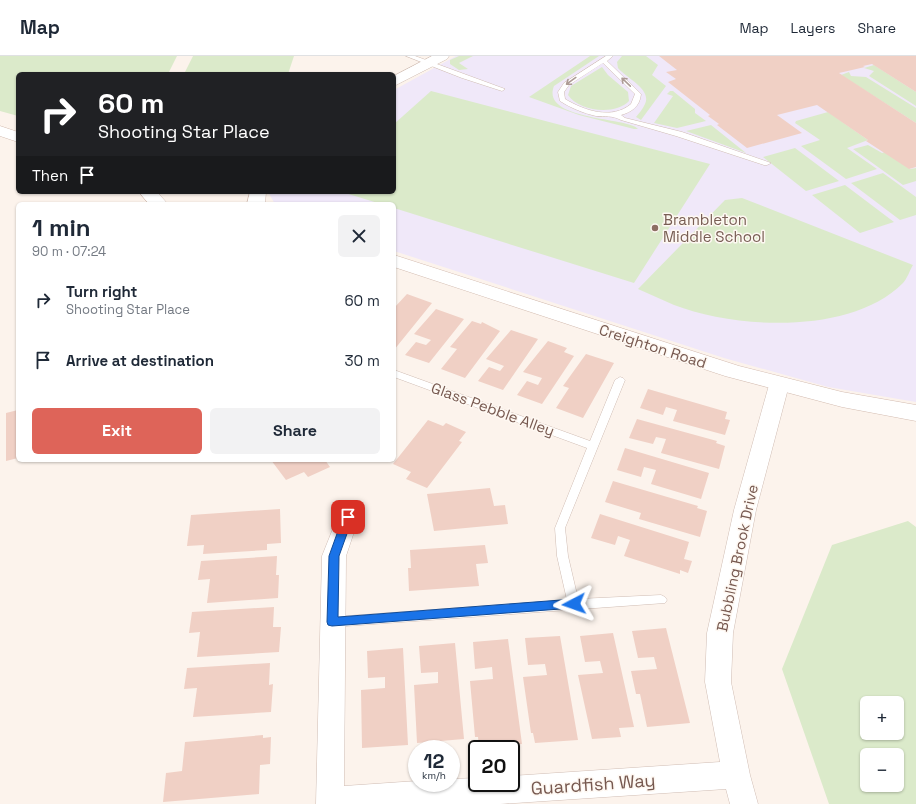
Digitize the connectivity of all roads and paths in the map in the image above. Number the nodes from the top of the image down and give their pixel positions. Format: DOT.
graph roads {
  1 [pos="409,56"];
  2 [pos="442,56"];
  3 [pos="606,58"];
  4 [pos="428,64"];
  5 [pos="396,81"];
  6 [pos="502,89"];
  7 [pos="613,113"];
  8 [pos="0,131"];
  9 [pos="16,136"];
  10 [pos="767,163"];
  11 [pos="396,262"];
  12 [pos="396,374"];
  13 [pos="620,380"];
  14 [pos="779,385"];
  15 [pos="916,413"];
  16 [pos="593,446"];
  17 [pos="348,517"];
  18 [pos="661,600"];
  19 [pos="574,604"];
  20 [pos="332,622"];
  21 [pos="736,774"];
  22 [pos="330,802"];
  23 [pos="744,804"];
  1 -- 4 [label="lane"];
  2 -- 4 [label="street"];
  7 -- 3 [label="lane, one-way"];
  3 -- 7 [label="lane, one-way"];
  4 -- 5 [label="street"];
  4 -- 6 [label="lane"];
  7 -- 10 [label="lane"];
  8 -- 9 [label="street"];
  11 -- 14 [label="street, Creighton Road"];
  12 -- 16 [label="lane, Glass Pebble Alley"];
  13 -- 16 [label="lane"];
  14 -- 15 [label="street, Creighton Road"];
  14 -- 21 [label="street, Bubbling Brook Drive"];
  16 -- 19 [label="lane"];
  17 -- 20 [label="street"];
  18 -- 19 [label="lane"];
  19 -- 20 [label="lane"];
  20 -- 22 [label="street"];
  21 -- 22 [label="street, Guardfish Way"];
  21 -- 23 [label="street, Bubbling Brook Drive"];
}
